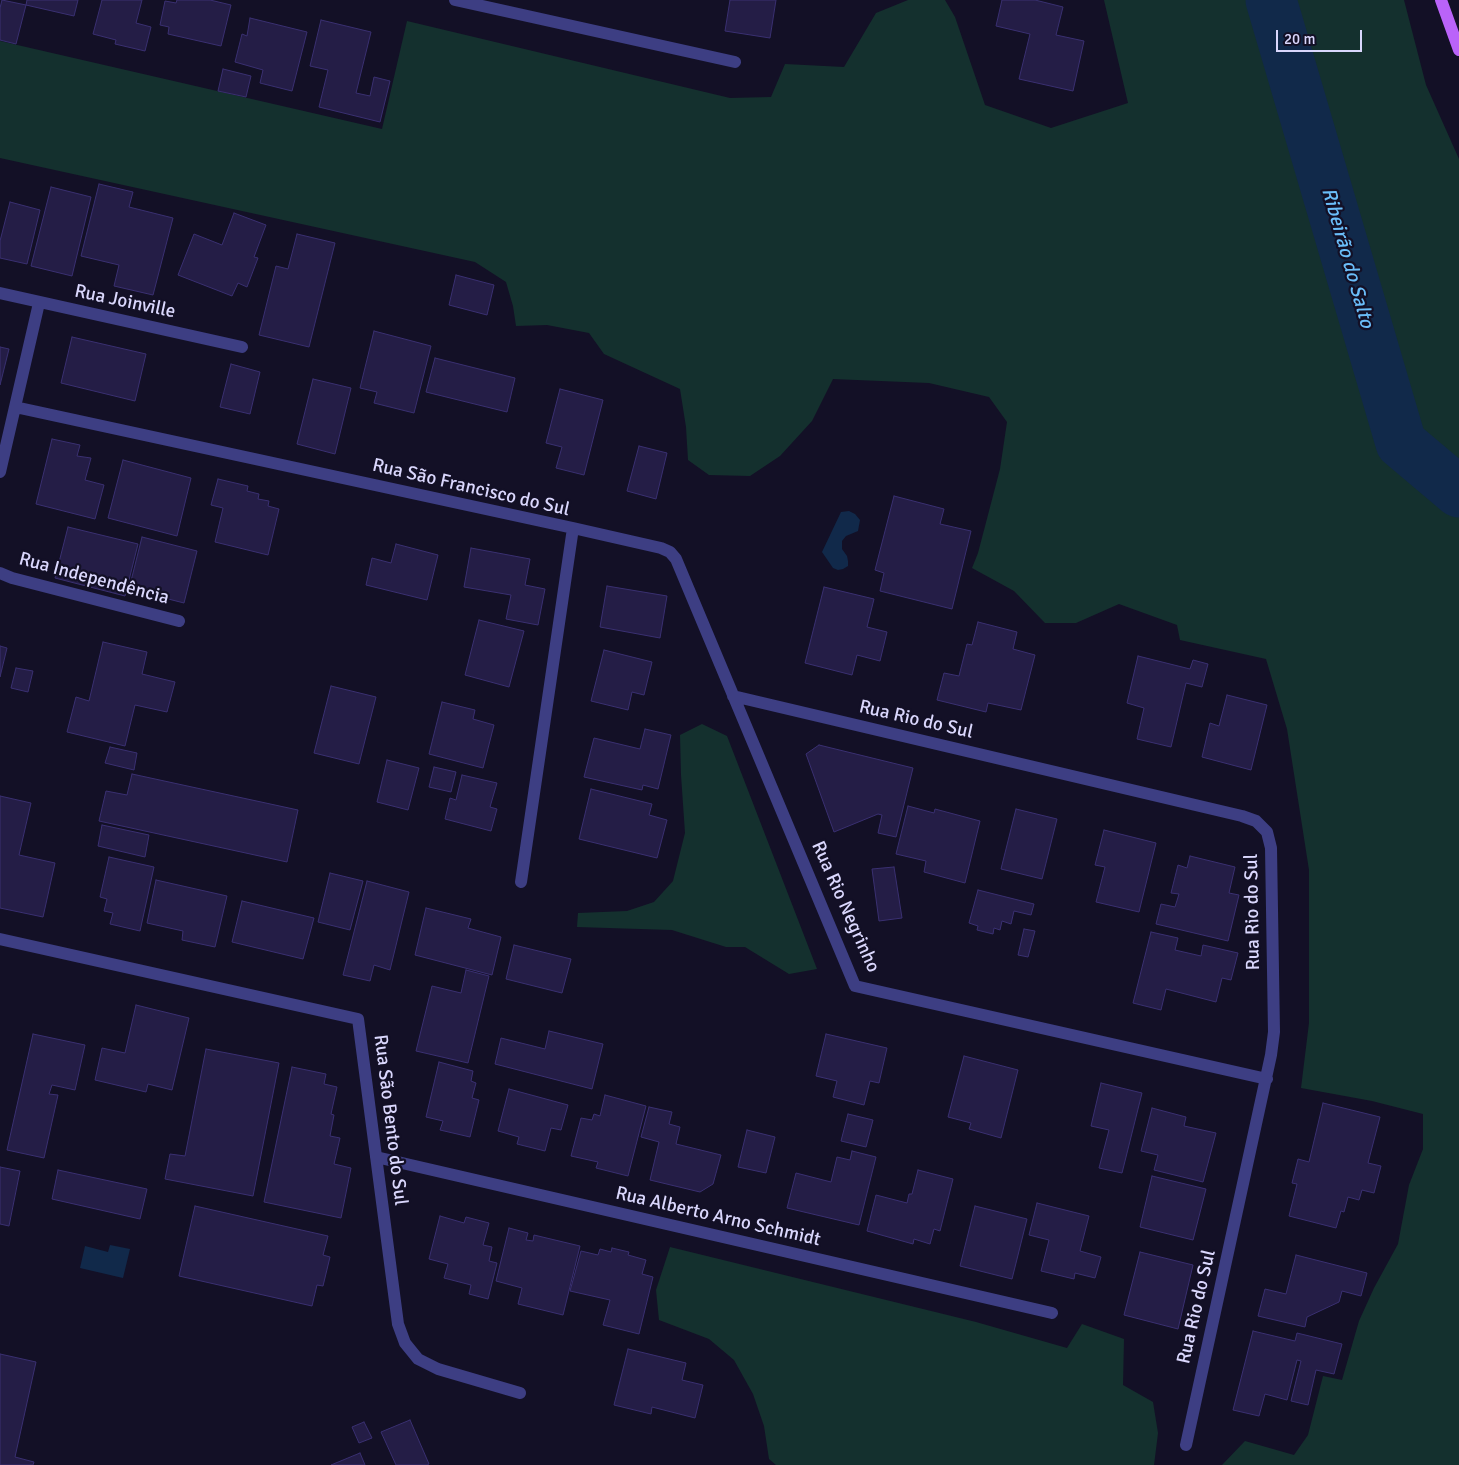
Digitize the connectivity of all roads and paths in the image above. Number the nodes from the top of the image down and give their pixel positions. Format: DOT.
graph roads {
  1 [pos="455,0"];
  2 [pos="1441,0"];
  3 [pos="1459,50"];
  4 [pos="735,62"];
  5 [pos="0,293"];
  6 [pos="39,303"];
  7 [pos="242,347"];
  8 [pos="15,407"];
  9 [pos="0,472"];
  10 [pos="573,528"];
  11 [pos="0,573"];
  12 [pos="179,621"];
  13 [pos="734,696"];
  14 [pos="521,882"];
  15 [pos="0,939"];
  16 [pos="1267,1079"];
  17 [pos="376,1158"];
  18 [pos="1052,1313"];
  19 [pos="520,1393"];
  20 [pos="1186,1445"];
  1 -- 4 [label="street"];
  2 -- 3 [label="main road"];
  5 -- 6 [label="street, Rua Joinville"];
  6 -- 7 [label="street, Rua Joinville"];
  6 -- 8 [label="street"];
  8 -- 9 [label="street"];
  8 -- 10 [label="street, Rua São Francisco do Sul"];
  10 -- 13 [label="street, Rua Rio Negrinho"];
  10 -- 14 [label="street, Rua São Francisco do Sul"];
  11 -- 12 [label="street, Rua Independência"];
  13 -- 16 [label="street, Rua Rio Negrinho"];
  13 -- 16 [label="street, Rua Rio do Sul"];
  15 -- 17 [label="street, Rua São Bento do Sul"];
  16 -- 20 [label="street, Rua Rio do Sul"];
  17 -- 18 [label="street, Rua Alberto Arno Schmidt"];
  17 -- 19 [label="street, Rua São Bento do Sul"];
}
